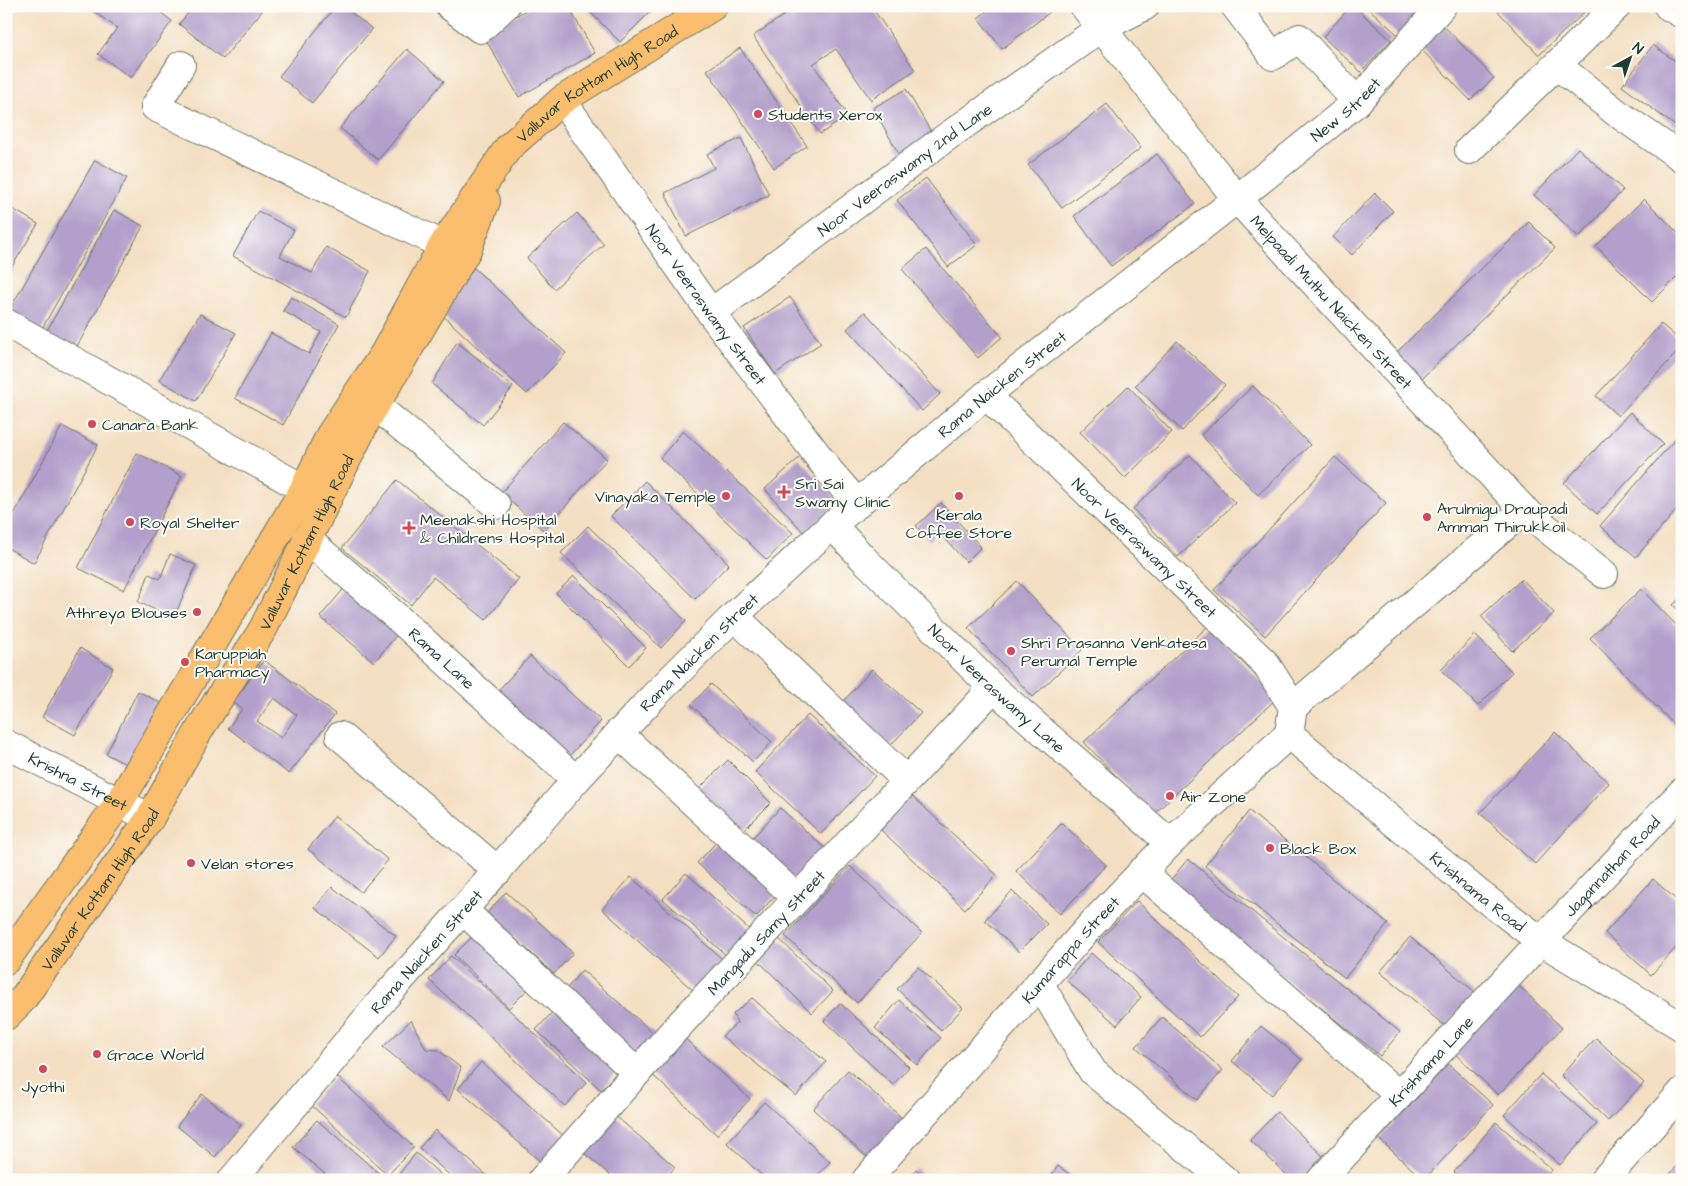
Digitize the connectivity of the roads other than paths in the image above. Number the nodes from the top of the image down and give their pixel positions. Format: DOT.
graph roads {
  1 [pos="450,6"];
  2 [pos="505,6"];
  3 [pos="713,6"];
  4 [pos="1084,6"];
  5 [pos="1145,6"];
  6 [pos="1235,6"];
  7 [pos="1442,6"];
  8 [pos="1617,6"];
  9 [pos="1668,6"];
  10 [pos="1682,14"];
  11 [pos="1101,28"];
  12 [pos="181,65"];
  13 [pos="1558,66"];
  14 [pos="562,100"];
  15 [pos="1357,102"];
  16 [pos="508,148"];
  17 [pos="1470,150"];
  18 [pos="1682,158"];
  19 [pos="1237,199"];
  20 [pos="443,245"];
  21 [pos="711,313"];
  22 [pos="6,323"];
  23 [pos="986,395"];
  24 [pos="375,404"];
  25 [pos="304,489"];
  26 [pos="858,504"];
  27 [pos="496,505"];
  28 [pos="1524,510"];
  29 [pos="832,525"];
  30 [pos="307,539"];
  31 [pos="1604,574"];
  32 [pos="734,616"];
  33 [pos="993,688"];
  34 [pos="1294,707"];
  35 [pos="618,733"];
  36 [pos="1290,734"];
  37 [pos="340,736"];
  38 [pos="6,744"];
  39 [pos="576,780"];
  40 [pos="906,780"];
  41 [pos="1682,792"];
  42 [pos="119,803"];
  43 [pos="150,818"];
  44 [pos="1170,843"];
  45 [pos="498,871"];
  46 [pos="1141,872"];
  47 [pos="797,898"];
  48 [pos="463,910"];
  49 [pos="1541,941"];
  50 [pos="6,960"];
  51 [pos="1039,983"];
  52 [pos="6,1016"];
  53 [pos="1682,1027"];
  54 [pos="637,1073"];
  55 [pos="1682,1092"];
  56 [pos="1399,1095"];
  57 [pos="232,1180"];
  58 [pos="542,1180"];
  59 [pos="866,1180"];
  60 [pos="1225,1180"];
  61 [pos="1321,1180"];
  62 [pos="1604,1180"];
  1 -- 2 [label="street"];
  3 -- 14 [label="main road, Valluvar Kottam High Road"];
  4 -- 11 [label="street, Melpaadi Muthu Naicken Street"];
  5 -- 11 [label="street, Noor Veeraswamy 2nd Lane"];
  6 -- 15 [label="street"];
  7 -- 15 [label="street, New Street"];
  8 -- 13 [label="street"];
  9 -- 10 [label="street"];
  11 -- 19 [label="street, Melpaadi Muthu Naicken Street"];
  11 -- 21 [label="street, Noor Veeraswamy 2nd Lane"];
  12 -- 20 [label="street"];
  13 -- 17 [label="street"];
  13 -- 18 [label="street"];
  14 -- 16 [label="main road, Valluvar Kottam High Road"];
  14 -- 21 [label="street, Noor Veeraswamy Street"];
  15 -- 19 [label="street, New Street"];
  16 -- 20 [label="main road, Valluvar Kottam High Road"];
  16 -- 24 [label="main road, Valluvar Kottam High Road"];
  19 -- 23 [label="street, Rama Naicken Street"];
  19 -- 28 [label="street, Melpaadi Muthu Naicken Street"];
  20 -- 25 [label="main road, Valluvar Kottam High Road"];
  21 -- 26 [label="street, Noor Veeraswamy Street"];
  22 -- 25 [label="street"];
  23 -- 26 [label="street, Rama Naicken Street"];
  23 -- 34 [label="street, Noor Veeraswamy Street"];
  24 -- 27 [label="street"];
  24 -- 30 [label="main road, Valluvar Kottam High Road"];
  25 -- 42 [label="main road, Valluvar Kottam High Road"];
  26 -- 29 [label="street, Rama Naicken Street"];
  28 -- 31 [label="street, Melpaadi Muthu Naicken Street"];
  28 -- 34 [label="street"];
  29 -- 32 [label="street, Rama Naicken Street"];
  29 -- 33 [label="street, Noor Veeraswamy Lane"];
  30 -- 39 [label="street, Rama Lane"];
  30 -- 43 [label="main road, Valluvar Kottam High Road"];
  32 -- 35 [label="street, Rama Naicken Street"];
  32 -- 40 [label="street"];
  33 -- 40 [label="street, Mangadu Samy Street"];
  33 -- 44 [label="street, Noor Veeraswamy Lane"];
  34 -- 36 [label="street"];
  35 -- 39 [label="street, Rama Naicken Street"];
  35 -- 47 [label="street"];
  36 -- 44 [label="street, Kumarappa Street"];
  36 -- 49 [label="street, Krishnama Road"];
  37 -- 45 [label="street"];
  38 -- 42 [label="street, Krishna Street"];
  39 -- 45 [label="street, Rama Naicken Street"];
  40 -- 47 [label="street, Mangadu Samy Street"];
  41 -- 49 [label="street, Jagannathan Road"];
  42 -- 43 [label="street, Krishna Street"];
  42 -- 50 [label="main road, Valluvar Kottam High Road"];
  43 -- 52 [label="main road, Valluvar Kottam High Road"];
  44 -- 46 [label="street, Kumarappa Street"];
  45 -- 48 [label="street, Rama Naicken Street"];
  46 -- 51 [label="street, Kumarappa Street"];
  46 -- 56 [label="street"];
  47 -- 54 [label="street, Mangadu Samy Street"];
  48 -- 54 [label="street"];
  48 -- 57 [label="street, Rama Naicken Street"];
  49 -- 53 [label="street, Krishnama Road"];
  49 -- 56 [label="street, Krishnama Lane"];
  51 -- 59 [label="street, Kumarappa Street"];
  51 -- 60 [label="street"];
  54 -- 58 [label="street, Mangadu Samy Street"];
  55 -- 62 [label="street"];
  56 -- 61 [label="street, Krishnama Lane"];
}
